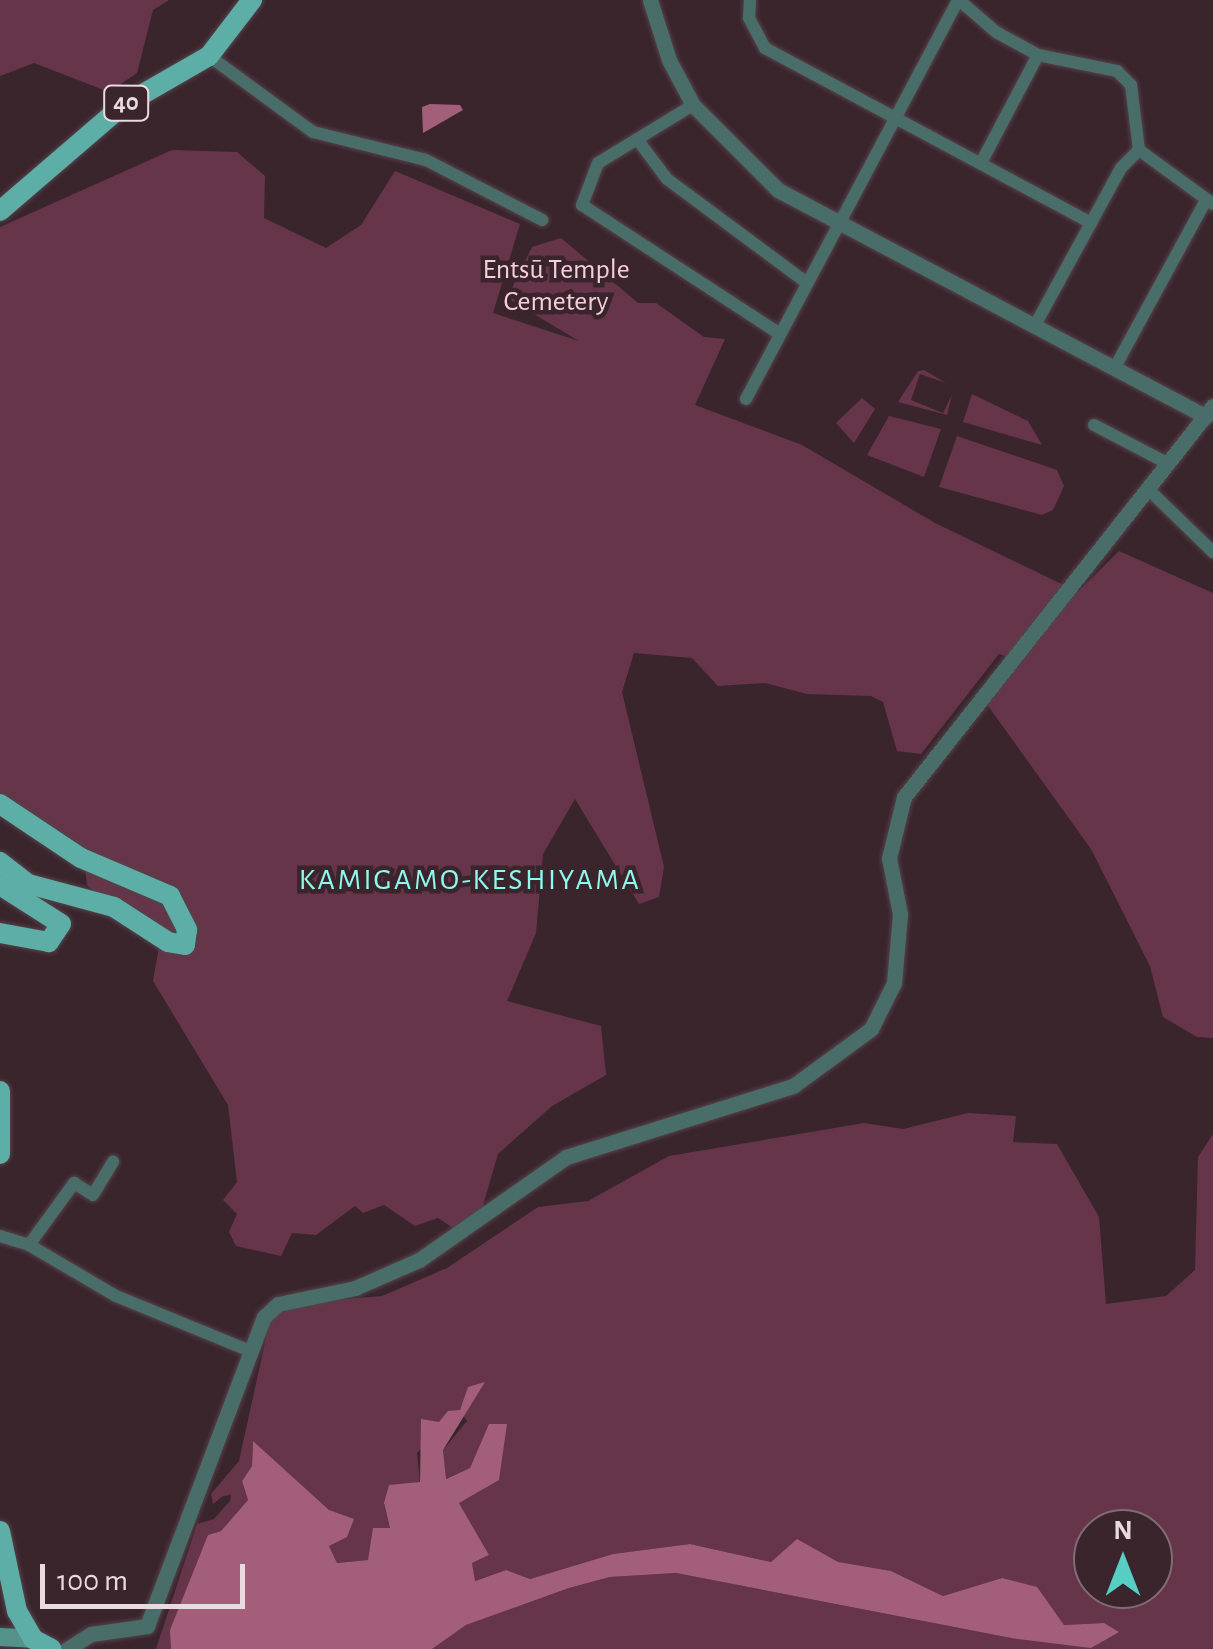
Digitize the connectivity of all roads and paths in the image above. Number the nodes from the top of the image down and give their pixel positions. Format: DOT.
graph roads {
  1 [pos="252,0"];
  2 [pos="650,0"];
  3 [pos="750,0"];
  4 [pos="958,0"];
  5 [pos="1038,55"];
  6 [pos="210,56"];
  7 [pos="693,105"];
  8 [pos="895,119"];
  9 [pos="638,139"];
  10 [pos="1139,150"];
  11 [pos="981,163"];
  12 [pos="1209,202"];
  13 [pos="0,211"];
  14 [pos="542,220"];
  15 [pos="839,223"];
  16 [pos="1091,223"];
  17 [pos="807,283"];
  18 [pos="1034,327"];
  19 [pos="780,334"];
  20 [pos="1114,369"];
  21 [pos="746,399"];
  22 [pos="1209,411"];
  23 [pos="1094,425"];
  24 [pos="1168,463"];
  25 [pos="1148,489"];
  26 [pos="1213,552"];
  27 [pos="0,804"];
  28 [pos="0,862"];
  29 [pos="0,885"];
  30 [pos="0,933"];
  31 [pos="0,1091"];
  32 [pos="0,1154"];
  33 [pos="113,1162"];
  34 [pos="0,1236"];
  35 [pos="30,1245"];
  36 [pos="250,1351"];
  37 [pos="0,1531"];
  38 [pos="0,1637"];
  39 [pos="60,1646"];
  1 -- 6 [label="main road, 40"];
  2 -- 7 [label="street"];
  3 -- 8 [label="street"];
  4 -- 5 [label="street"];
  4 -- 8 [label="street"];
  5 -- 10 [label="street"];
  5 -- 11 [label="street"];
  6 -- 13 [label="main road, 40"];
  6 -- 14 [label="street"];
  7 -- 9 [label="street"];
  7 -- 15 [label="street"];
  8 -- 11 [label="street"];
  8 -- 15 [label="street"];
  9 -- 17 [label="street"];
  9 -- 19 [label="street"];
  10 -- 12 [label="street"];
  10 -- 16 [label="street"];
  11 -- 16 [label="street"];
  12 -- 20 [label="street"];
  15 -- 17 [label="street"];
  15 -- 18 [label="street"];
  16 -- 18 [label="street"];
  17 -- 19 [label="street"];
  18 -- 20 [label="street"];
  19 -- 21 [label="street"];
  20 -- 22 [label="street"];
  22 -- 24 [label="street"];
  23 -- 24 [label="street"];
  24 -- 25 [label="street"];
  25 -- 26 [label="street"];
  25 -- 36 [label="street"];
  27 -- 28 [label="main road"];
  29 -- 30 [label="main road"];
  31 -- 32 [label="main road"];
  33 -- 35 [label="street"];
  34 -- 35 [label="street"];
  35 -- 36 [label="street"];
  36 -- 39 [label="street"];
  37 -- 39 [label="main road"];
  38 -- 39 [label="main road"];
}
